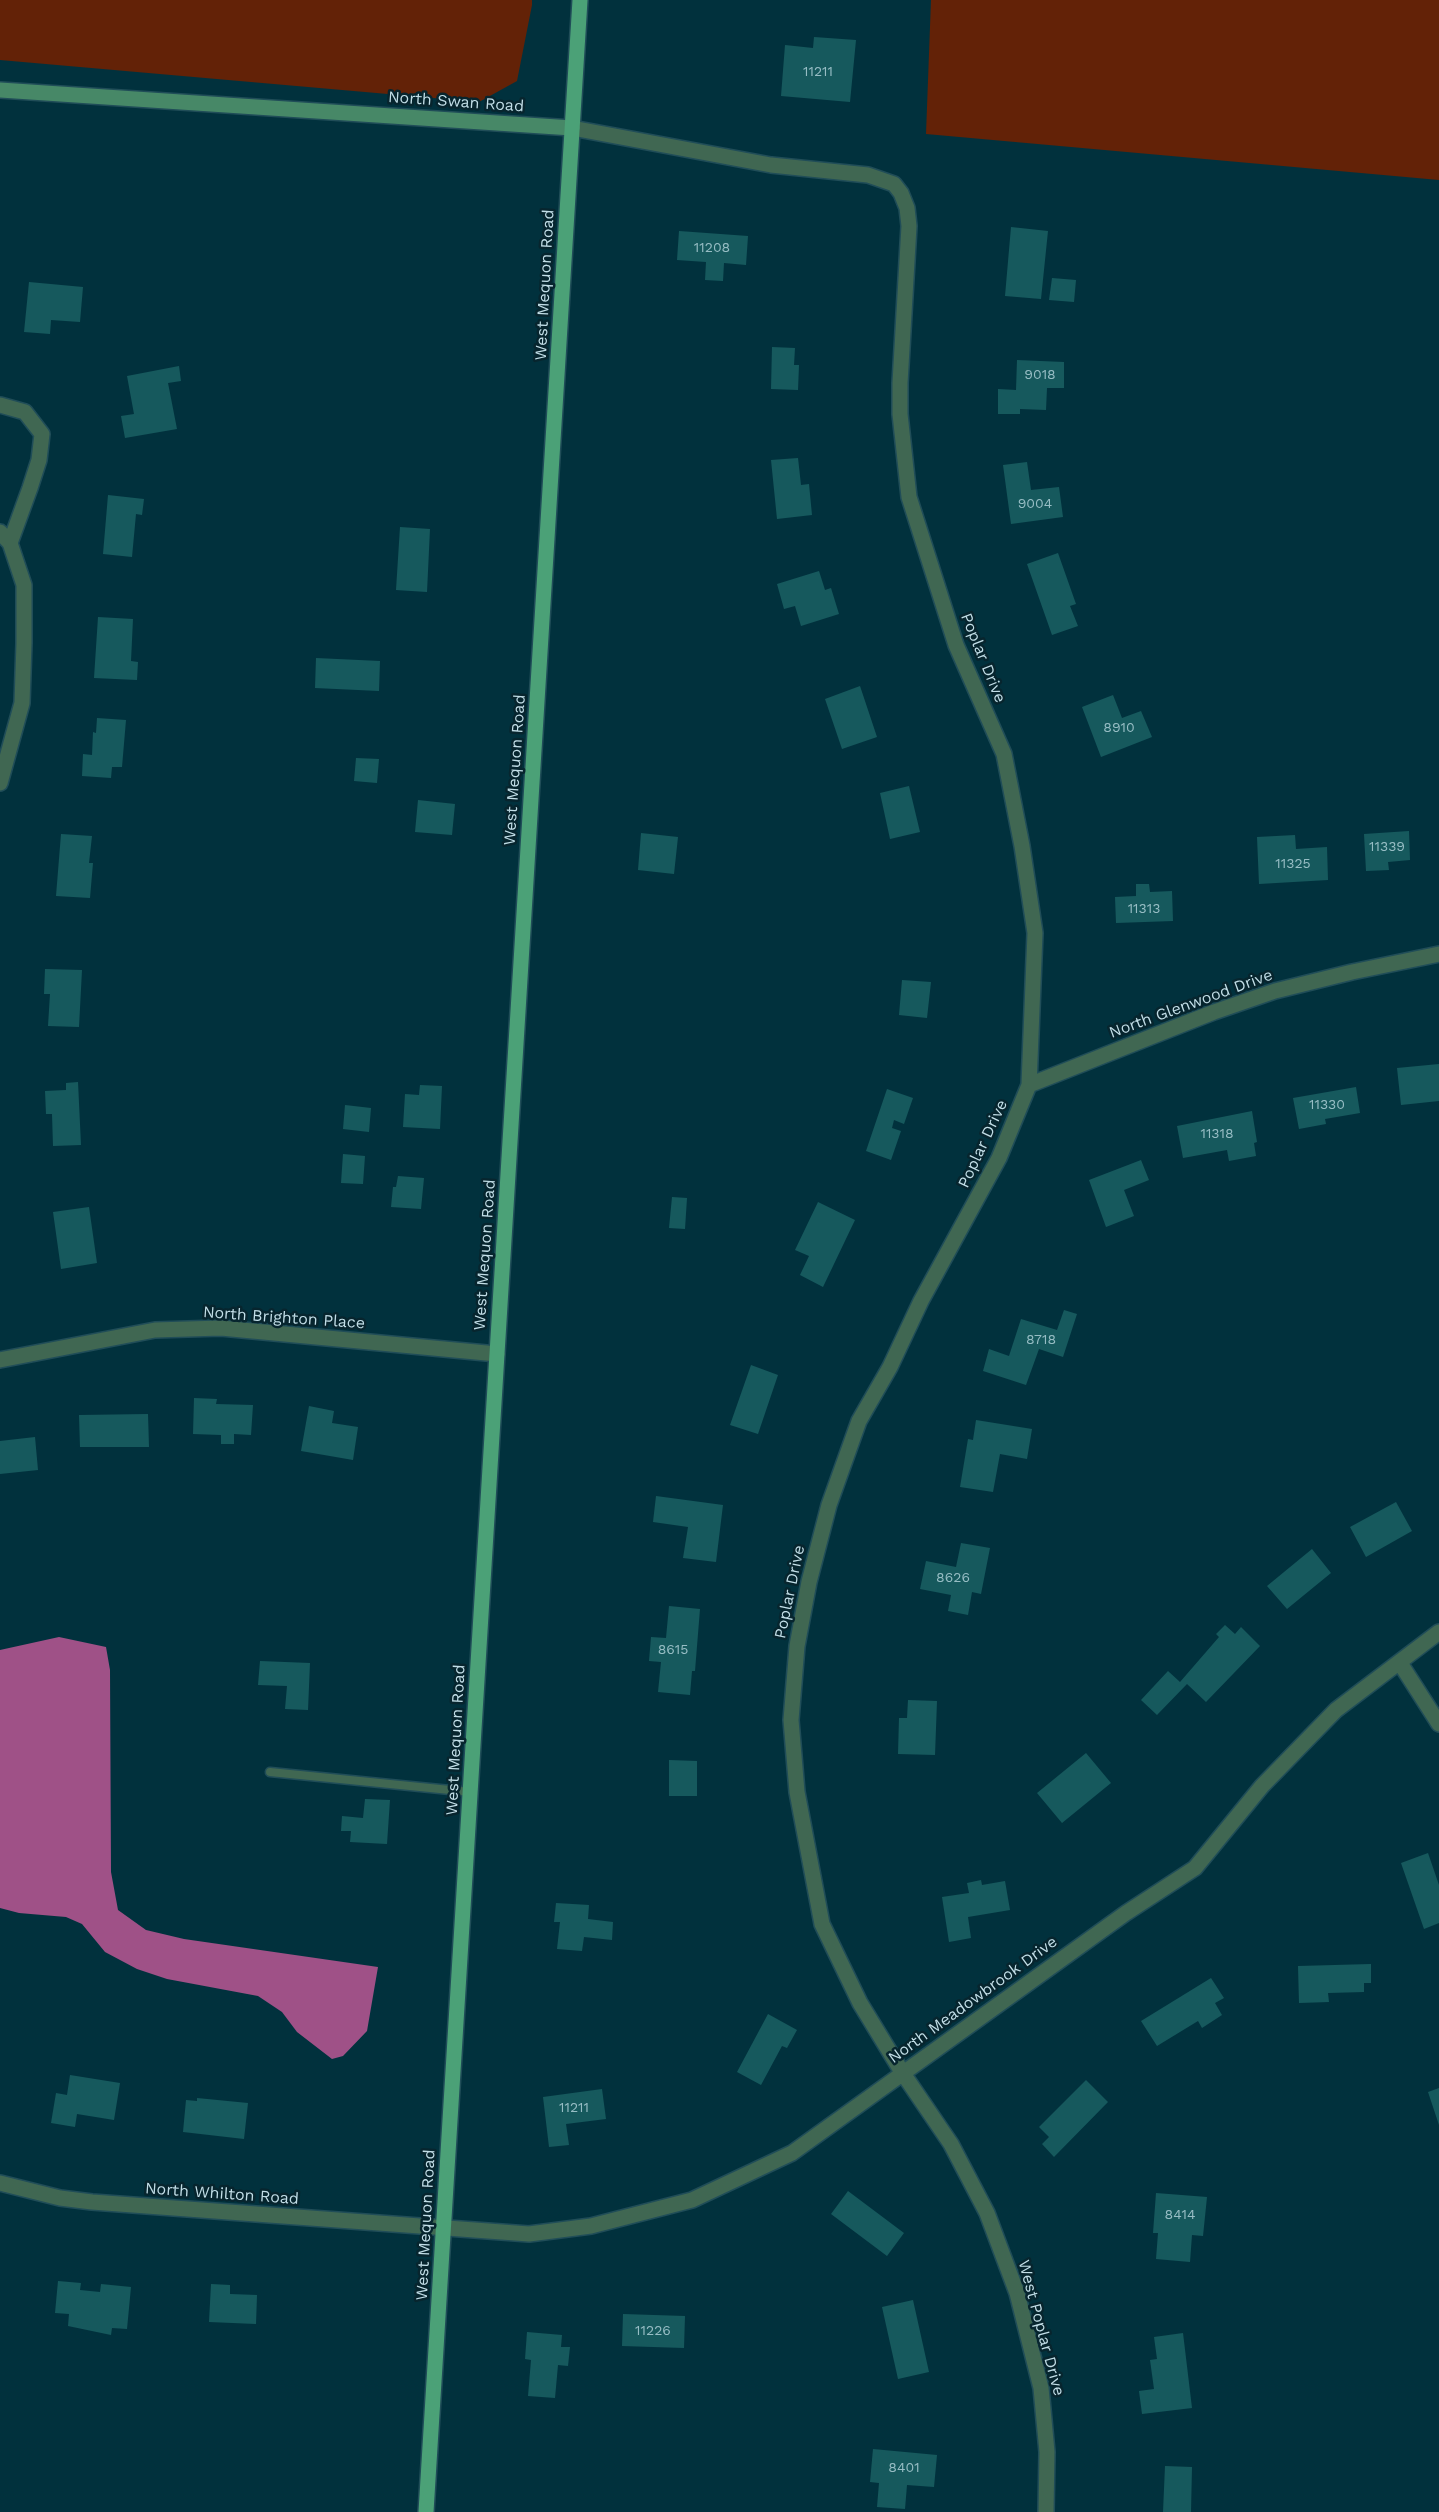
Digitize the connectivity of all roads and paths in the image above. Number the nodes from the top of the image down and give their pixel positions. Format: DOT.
graph roads {
  1 [pos="580,0"];
  2 [pos="0,90"];
  3 [pos="572,128"];
  4 [pos="901,193"];
  5 [pos="0,405"];
  6 [pos="5,538"];
  7 [pos="0,783"];
  8 [pos="1439,954"];
  9 [pos="1029,1085"];
  10 [pos="497,1354"];
  11 [pos="0,1360"];
  12 [pos="1439,1632"];
  13 [pos="1400,1663"];
  14 [pos="1439,1724"];
  15 [pos="270,1772"];
  16 [pos="470,1792"];
  17 [pos="902,2072"];
  18 [pos="0,2183"];
  19 [pos="444,2228"];
  20 [pos="426,2512"];
  21 [pos="1046,2512"];
  1 -- 3 [label="main road, West Mequon Road"];
  2 -- 3 [label="street, North Swan Road"];
  3 -- 4 [label="street, North Swan Road"];
  3 -- 10 [label="main road, West Mequon Road"];
  4 -- 9 [label="street, Poplar Drive"];
  5 -- 6 [label="street"];
  6 -- 7 [label="street"];
  8 -- 9 [label="street, North Glenwood Drive"];
  9 -- 17 [label="street, Poplar Drive"];
  10 -- 11 [label="street, North Brighton Place"];
  10 -- 16 [label="main road, West Mequon Road"];
  12 -- 13 [label="street, North Meadowbrook Drive"];
  13 -- 14 [label="street"];
  13 -- 17 [label="street, North Meadowbrook Drive"];
  15 -- 16 [label="lane"];
  16 -- 19 [label="main road, West Mequon Road"];
  17 -- 19 [label="street, North Meadowbrook Drive"];
  17 -- 21 [label="street, West Poplar Drive"];
  18 -- 19 [label="street, North Whilton Road"];
  19 -- 20 [label="main road, West Mequon Road"];
}
